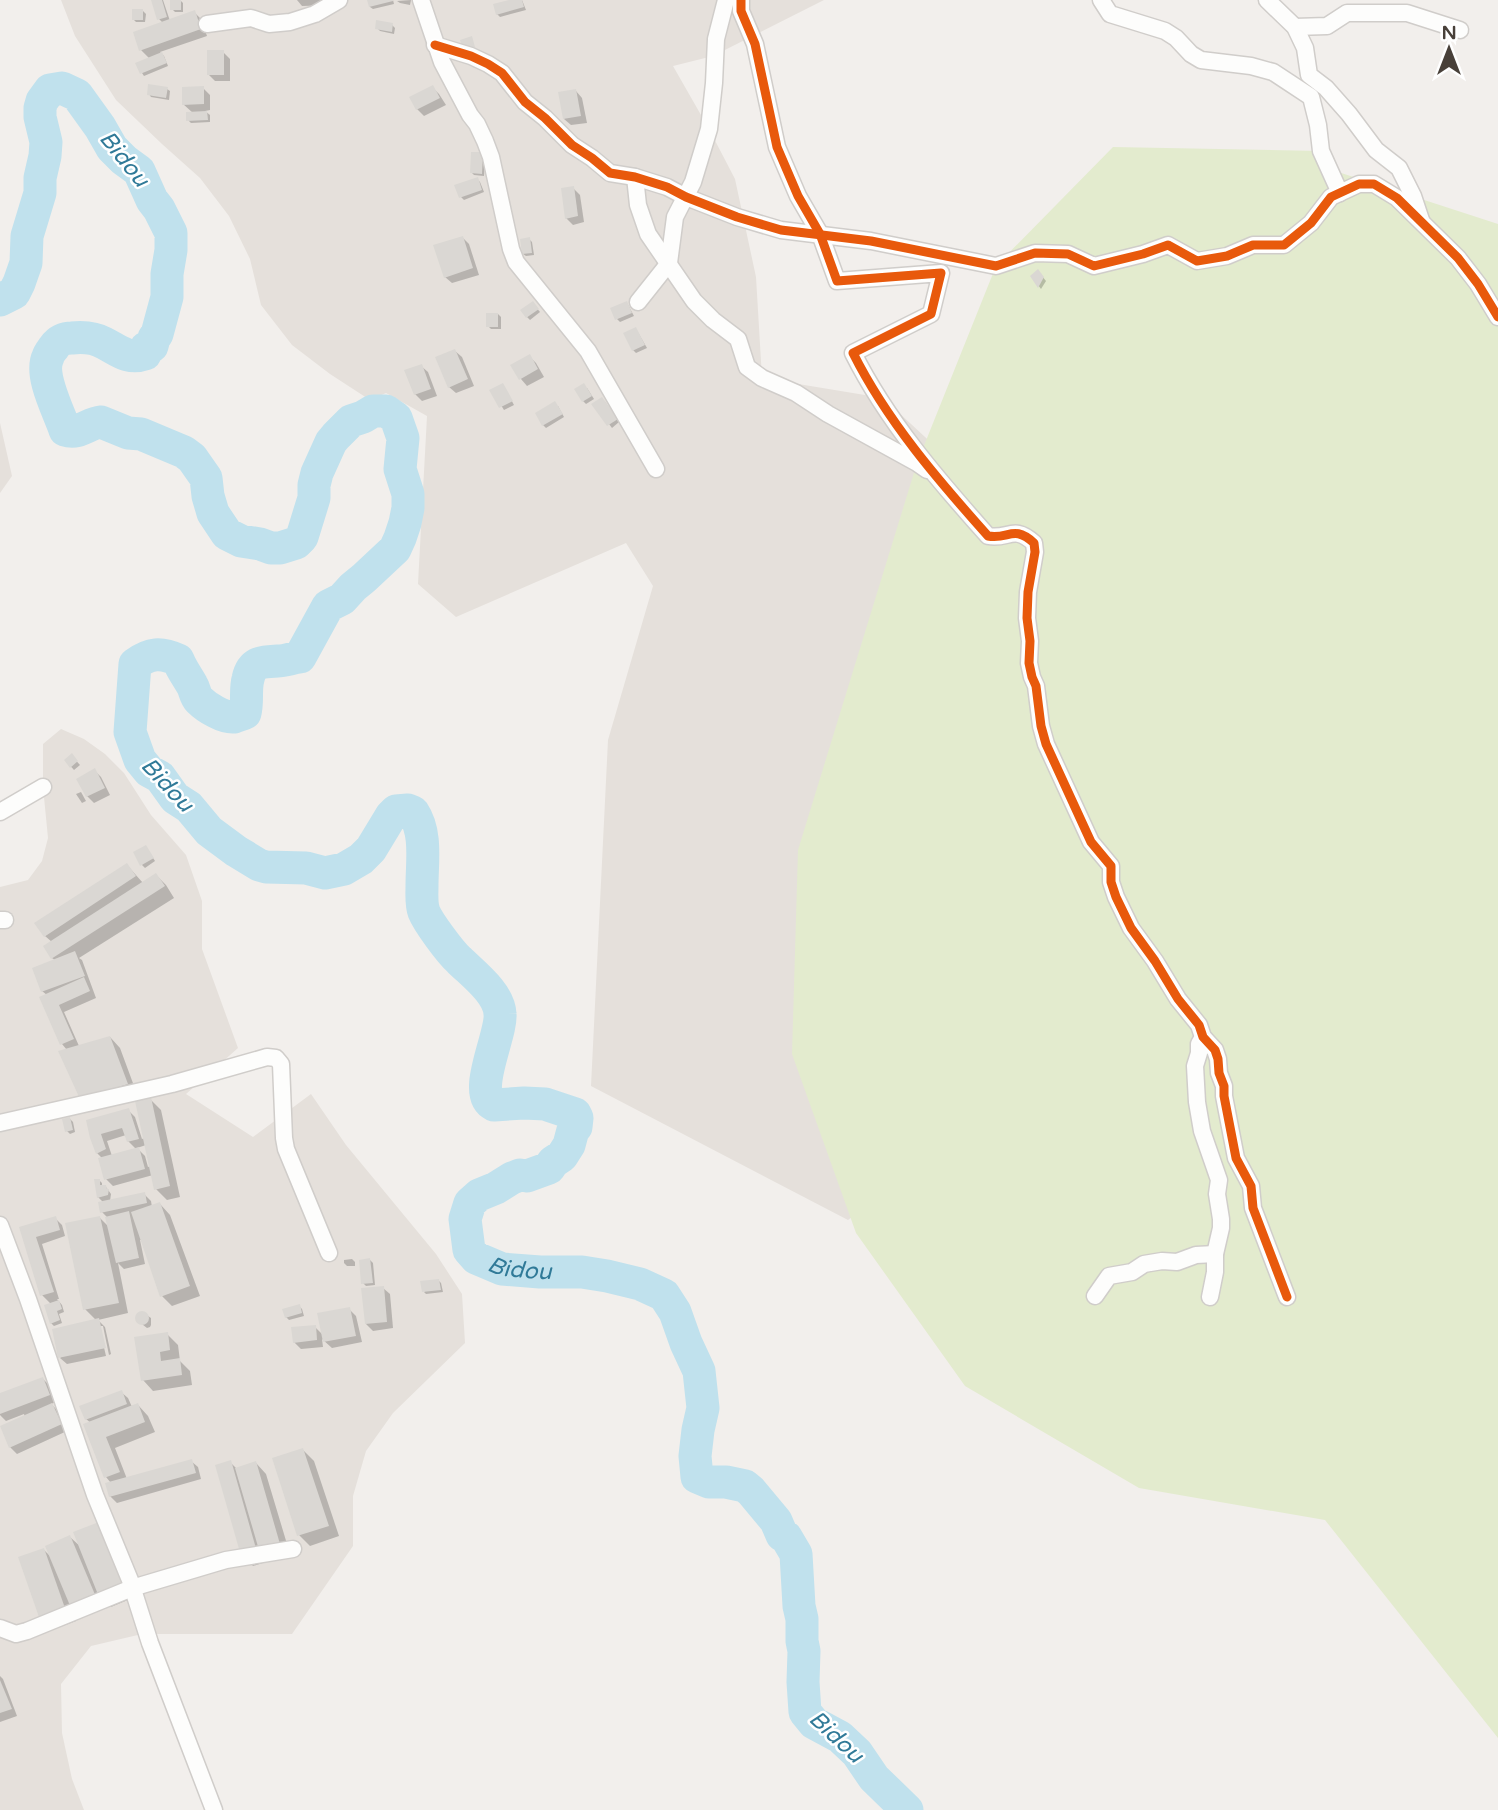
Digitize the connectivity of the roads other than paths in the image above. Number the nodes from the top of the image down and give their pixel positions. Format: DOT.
graph roads {
  1 [pos="339,0"];
  2 [pos="421,0"];
  3 [pos="726,0"];
  4 [pos="741,0"];
  5 [pos="1101,0"];
  6 [pos="1267,0"];
  7 [pos="207,24"];
  8 [pos="1295,27"];
  9 [pos="1460,30"];
  10 [pos="435,45"];
  11 [pos="635,177"];
  12 [pos="1340,193"];
  13 [pos="685,197"];
  14 [pos="1422,222"];
  15 [pos="820,234"];
  16 [pos="669,263"];
  17 [pos="638,302"];
  18 [pos="1498,317"];
  19 [pos="656,469"];
  20 [pos="938,479"];
  21 [pos="43,787"];
  22 [pos="0,812"];
  23 [pos="1203,1037"];
  24 [pos="0,1122"];
  25 [pos="0,1224"];
  26 [pos="329,1253"];
  27 [pos="1214,1254"];
  28 [pos="1095,1296"];
  29 [pos="1210,1297"];
  30 [pos="1287,1297"];
  31 [pos="293,1549"];
  32 [pos="132,1588"];
  33 [pos="0,1628"];
  34 [pos="214,1810"];
  1 -- 7 [label="street"];
  2 -- 10 [label="street"];
  3 -- 13 [label="street"];
  4 -- 15 [label="street"];
  5 -- 12 [label="street"];
  6 -- 8 [label="street"];
  8 -- 9 [label="street"];
  8 -- 14 [label="street"];
  10 -- 11 [label="street"];
  10 -- 19 [label="street"];
  11 -- 13 [label="street"];
  11 -- 16 [label="street"];
  12 -- 14 [label="street"];
  12 -- 15 [label="street"];
  13 -- 15 [label="street"];
  13 -- 16 [label="street"];
  14 -- 18 [label="street"];
  15 -- 20 [label="street"];
  16 -- 17 [label="street"];
  16 -- 20 [label="street"];
  20 -- 23 [label="street"];
  21 -- 22 [label="street"];
  23 -- 27 [label="street"];
  23 -- 30 [label="street"];
  24 -- 26 [label="street"];
  25 -- 32 [label="street"];
  27 -- 28 [label="street"];
  27 -- 29 [label="street"];
  31 -- 32 [label="street"];
  32 -- 33 [label="street"];
  32 -- 34 [label="street"];
}
